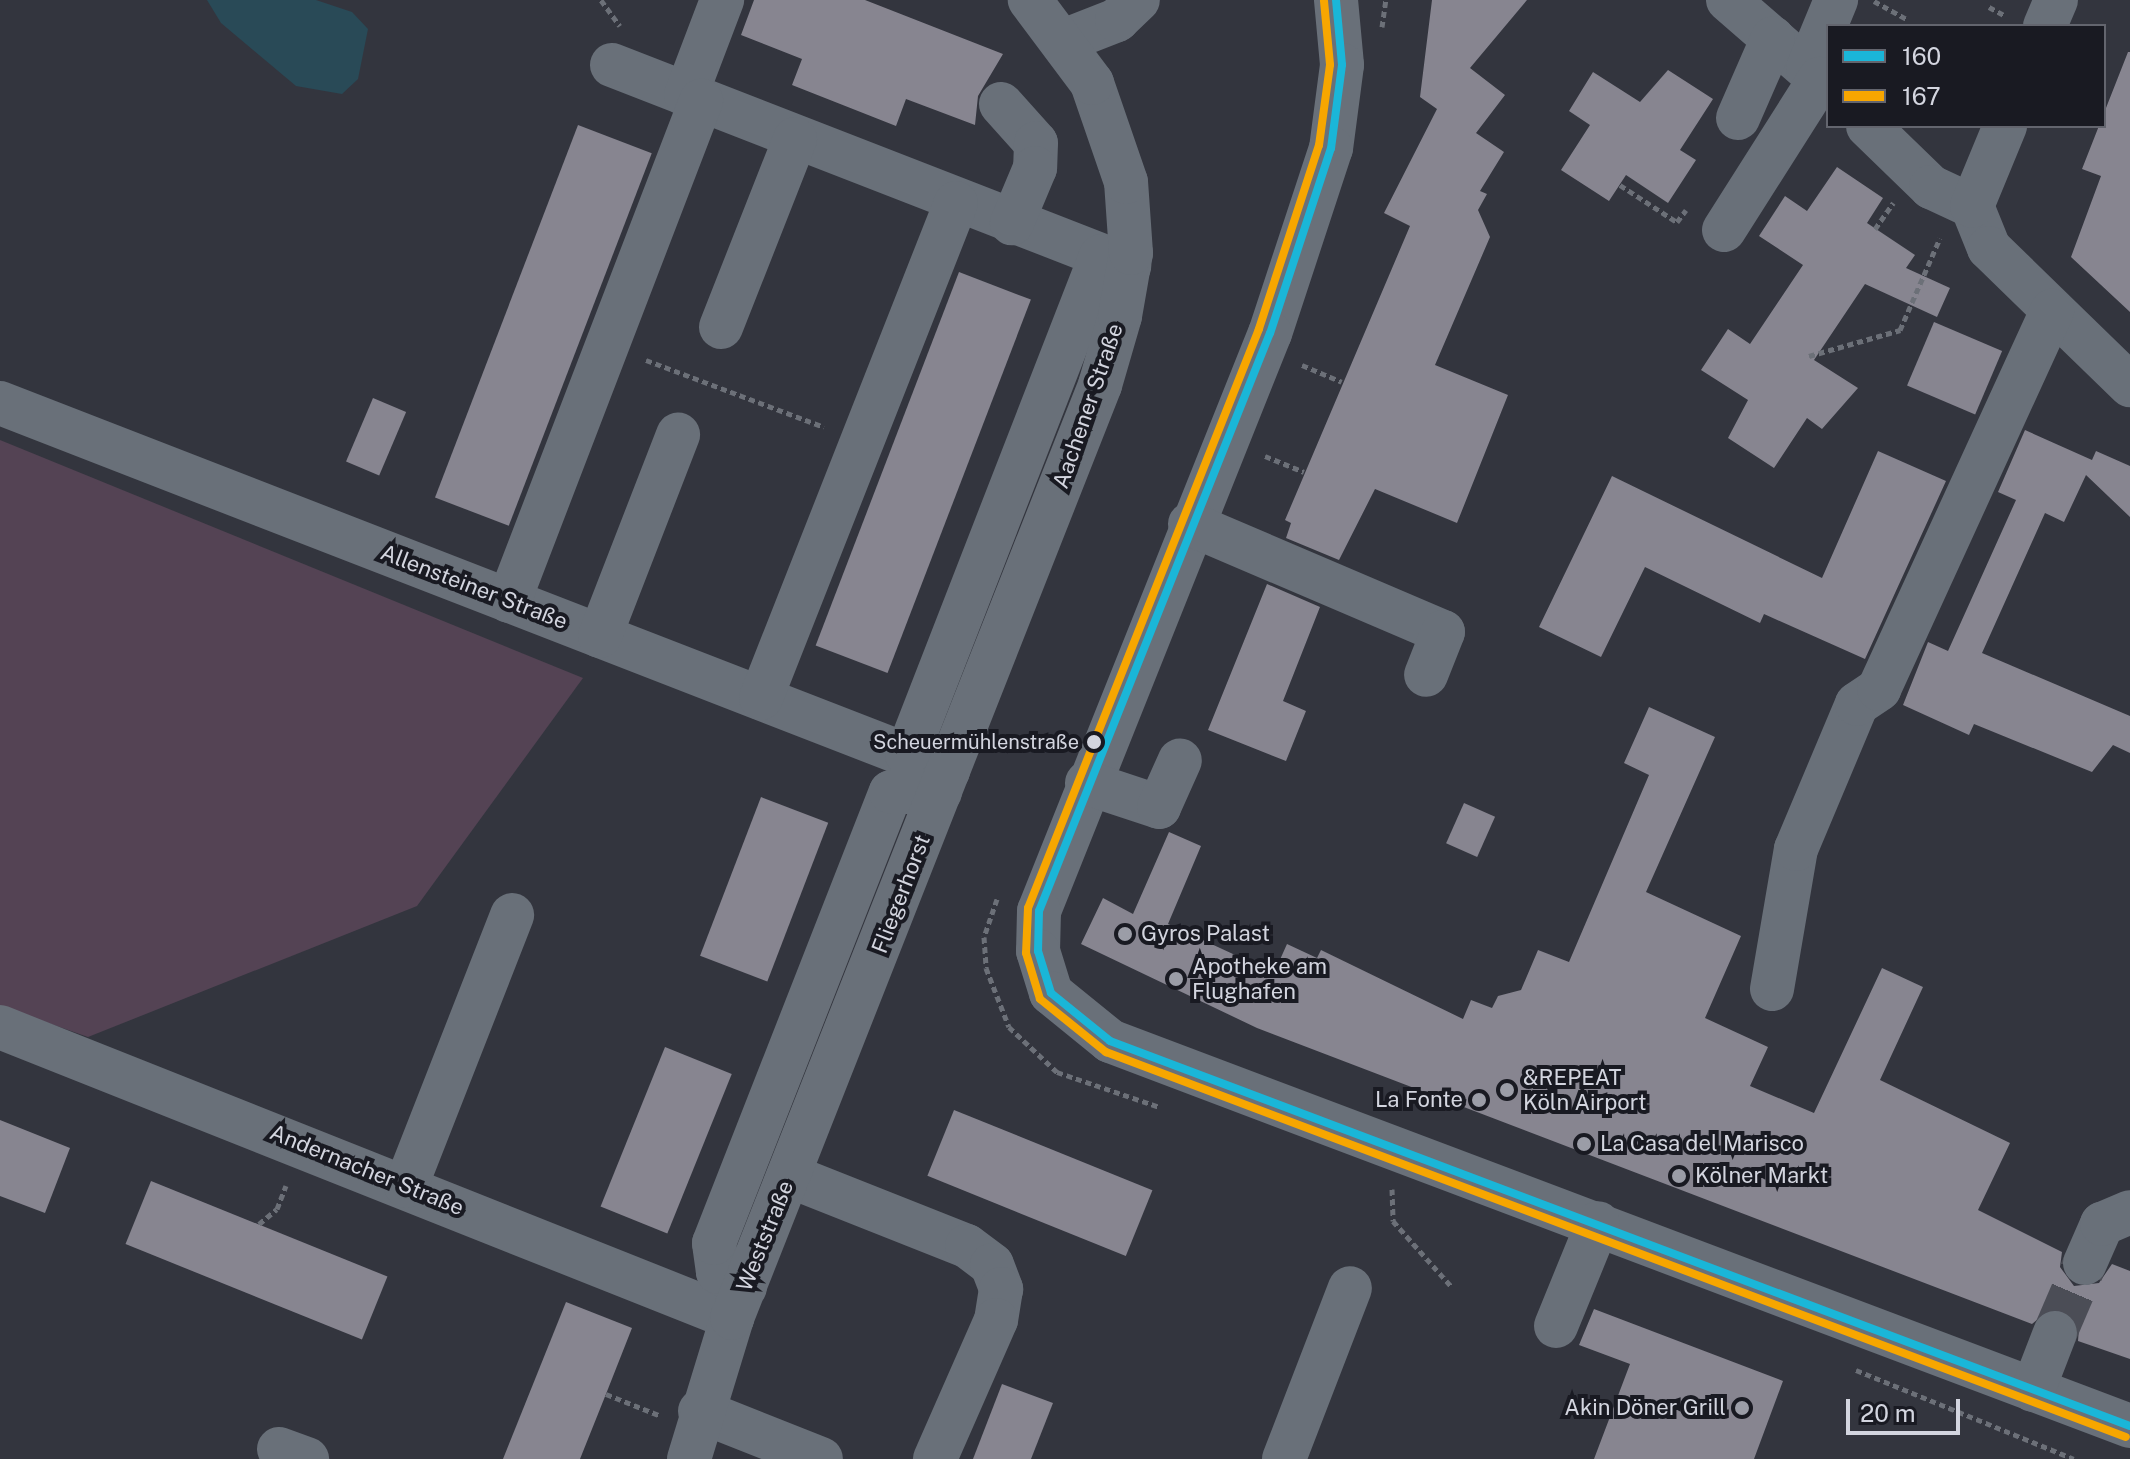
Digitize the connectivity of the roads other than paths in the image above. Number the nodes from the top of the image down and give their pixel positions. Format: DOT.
graph roads {
  1 [pos="722,0"];
  2 [pos="1030,0"];
  3 [pos="1138,0"];
  4 [pos="1336,0"];
  5 [pos="1728,0"];
  6 [pos="1836,0"];
  7 [pos="2056,0"];
  8 [pos="1831,24"];
  9 [pos="2046,24"];
  10 [pos="1773,38"];
  11 [pos="1066,40"];
  12 [pos="1826,46"];
  13 [pos="612,65"];
  14 [pos="1819,78"];
  15 [pos="694,98"];
  16 [pos="1001,104"];
  17 [pos="1738,118"];
  18 [pos="1870,128"];
  19 [pos="2004,128"];
  20 [pos="795,139"];
  21 [pos="956,203"];
  22 [pos="1964,204"];
  23 [pos="1012,223"];
  24 [pos="1724,230"];
  25 [pos="1115,261"];
  26 [pos="2052,311"];
  27 [pos="721,327"];
  28 [pos="2130,385"];
  29 [pos="0,403"];
  30 [pos="678,435"];
  31 [pos="1190,524"];
  32 [pos="509,601"];
  33 [pos="600,636"];
  34 [pos="1426,675"];
  35 [pos="761,698"];
  36 [pos="907,755"];
  37 [pos="1180,760"];
  38 [pos="944,781"];
  39 [pos="1087,783"];
  40 [pos="512,915"];
  41 [pos="1772,989"];
  42 [pos="854,1017"];
  43 [pos="0,1027"];
  44 [pos="790,1176"];
  45 [pos="406,1186"];
  46 [pos="2130,1212"];
  47 [pos="1598,1223"];
  48 [pos="2085,1263"];
  49 [pos="1350,1288"];
  50 [pos="738,1303"];
  51 [pos="1556,1326"];
  52 [pos="2055,1333"];
  53 [pos="2033,1390"];
  54 [pos="2130,1426"];
  55 [pos="695,1433"];
  56 [pos="821,1459"];
  57 [pos="935,1459"];
  58 [pos="1284,1459"];
  1 -- 15 [label="street"];
  2 -- 11 [label="street, Aachener Straße"];
  3 -- 11 [label="street"];
  4 -- 31 [label="street"];
  5 -- 10 [label="street"];
  6 -- 8 [label="street"];
  7 -- 9 [label="street"];
  10 -- 14 [label="street"];
  10 -- 17 [label="street"];
  11 -- 25 [label="street, Aachener Straße"];
  12 -- 14 [label="street"];
  13 -- 15 [label="street"];
  14 -- 24 [label="street"];
  15 -- 20 [label="street"];
  15 -- 32 [label="street"];
  16 -- 23 [label="street"];
  18 -- 22 [label="street"];
  19 -- 22 [label="street"];
  20 -- 21 [label="street"];
  20 -- 27 [label="street"];
  21 -- 23 [label="street"];
  21 -- 35 [label="street"];
  22 -- 26 [label="street"];
  23 -- 25 [label="street"];
  25 -- 36 [label="street"];
  25 -- 38 [label="street, Aachener Straße"];
  26 -- 28 [label="street"];
  26 -- 41 [label="street"];
  29 -- 32 [label="street, Allensteiner Straße"];
  30 -- 33 [label="street"];
  31 -- 34 [label="street"];
  31 -- 39 [label="street"];
  32 -- 33 [label="street, Allensteiner Straße"];
  33 -- 35 [label="street, Allensteiner Straße"];
  35 -- 36 [label="street, Allensteiner Straße"];
  36 -- 38 [label="street, Allensteiner Straße"];
  37 -- 39 [label="street"];
  38 -- 42 [label="street, Fliegerhorst"];
  38 -- 50 [label="street"];
  39 -- 47 [label="street"];
  40 -- 45 [label="street"];
  42 -- 44 [label="street, Weststraße"];
  43 -- 45 [label="street, Andernacher Straße"];
  44 -- 50 [label="street, Weststraße"];
  44 -- 57 [label="street"];
  45 -- 50 [label="street, Andernacher Straße"];
  46 -- 48 [label="street"];
  47 -- 51 [label="street"];
  47 -- 53 [label="street"];
  49 -- 58 [label="street"];
  50 -- 55 [label="street, Weststraße"];
  52 -- 53 [label="street"];
  53 -- 54 [label="street"];
  55 -- 56 [label="street"];
}
